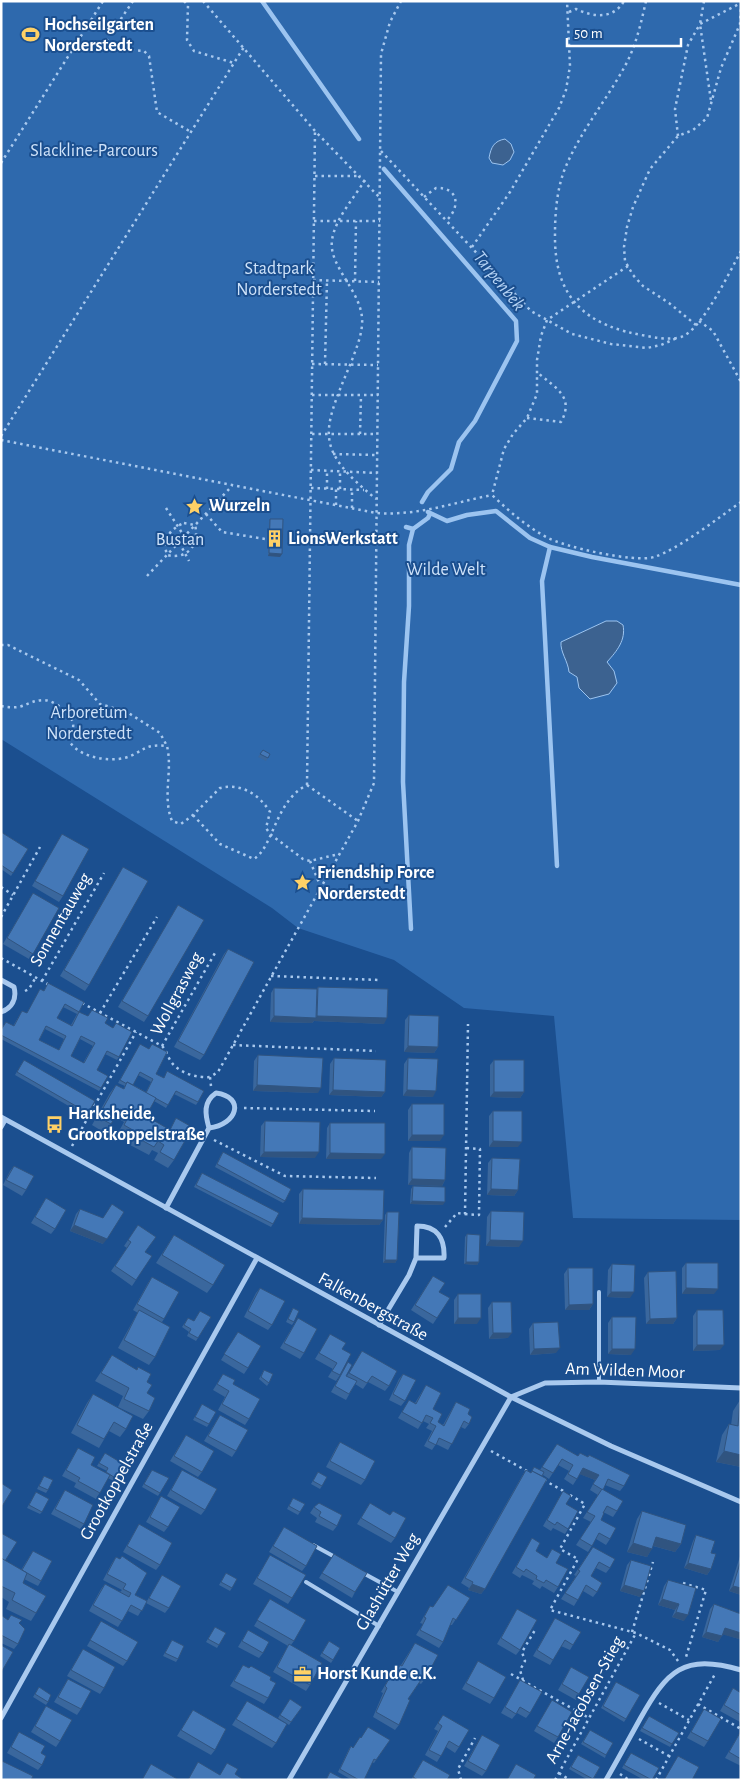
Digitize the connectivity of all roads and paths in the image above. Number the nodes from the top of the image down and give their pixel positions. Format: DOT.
graph roads {
  1 [pos="103,1"];
  2 [pos="133,1"];
  3 [pos="184,1"];
  4 [pos="400,1"];
  5 [pos="567,1"];
  6 [pos="624,1"];
  7 [pos="646,1"];
  8 [pos="704,1"];
  9 [pos="204,2"];
  10 [pos="741,3"];
  11 [pos="741,7"];
  12 [pos="569,12"];
  13 [pos="700,24"];
  14 [pos="244,48"];
  15 [pos="234,63"];
  16 [pos="711,100"];
  17 [pos="315,131"];
  18 [pos="191,132"];
  19 [pos="678,136"];
  20 [pos="380,150"];
  21 [pos="1,163"];
  22 [pos="315,176"];
  23 [pos="360,176"];
  24 [pos="365,180"];
  25 [pos="424,197"];
  26 [pos="381,199"];
  27 [pos="446,220"];
  28 [pos="314,221"];
  29 [pos="340,221"];
  30 [pos="356,221"];
  31 [pos="381,221"];
  32 [pos="472,247"];
  33 [pos="741,251"];
  34 [pos="628,266"];
  35 [pos="314,280"];
  36 [pos="327,280"];
  37 [pos="347,281"];
  38 [pos="355,281"];
  39 [pos="380,282"];
  40 [pos="572,303"];
  41 [pos="547,320"];
  42 [pos="699,321"];
  43 [pos="696,325"];
  44 [pos="680,337"];
  45 [pos="312,364"];
  46 [pos="325,364"];
  47 [pos="350,364"];
  48 [pos="378,365"];
  49 [pos="536,372"];
  50 [pos="741,382"];
  51 [pos="312,395"];
  52 [pos="339,395"];
  53 [pos="361,395"];
  54 [pos="378,395"];
  55 [pos="527,418"];
  56 [pos="312,434"];
  57 [pos="329,434"];
  58 [pos="360,434"];
  59 [pos="377,434"];
  60 [pos="1,436"];
  61 [pos="1,440"];
  62 [pos="333,454"];
  63 [pos="377,455"];
  64 [pos="311,470"];
  65 [pos="327,471"];
  66 [pos="340,471"];
  67 [pos="345,472"];
  68 [pos="376,473"];
  69 [pos="232,486"];
  70 [pos="311,488"];
  71 [pos="326,489"];
  72 [pos="336,489"];
  73 [pos="340,489"];
  74 [pos="352,490"];
  75 [pos="365,490"];
  76 [pos="492,495"];
  77 [pos="376,499"];
  78 [pos="311,500"];
  79 [pos="741,502"];
  80 [pos="336,504"];
  81 [pos="166,508"];
  82 [pos="352,508"];
  83 [pos="376,513"];
  84 [pos="206,514"];
  85 [pos="195,525"];
  86 [pos="178,526"];
  87 [pos="184,536"];
  88 [pos="167,539"];
  89 [pos="196,539"];
  90 [pos="266,539"];
  91 [pos="179,542"];
  92 [pos="167,554"];
  93 [pos="185,554"];
  94 [pos="189,562"];
  95 [pos="147,576"];
  96 [pos="1,645"];
  97 [pos="1,706"];
  98 [pos="167,746"];
  99 [pos="307,785"];
  100 [pos="193,815"];
  101 [pos="358,821"];
  102 [pos="270,834"];
  103 [pos="40,848"];
  104 [pos="339,854"];
  105 [pos="310,861"];
  106 [pos="104,873"];
  107 [pos="320,886"];
  108 [pos="1,887"];
  109 [pos="13,895"];
  110 [pos="1,917"];
  111 [pos="157,917"];
  112 [pos="215,953"];
  113 [pos="1,958"];
  114 [pos="271,976"];
  115 [pos="36,977"];
  116 [pos="1,980"];
  117 [pos="42,980"];
  118 [pos="378,980"];
  119 [pos="58,990"];
  120 [pos="16,994"];
  121 [pos="75,999"];
  122 [pos="1,1012"];
  123 [pos="100,1012"];
  124 [pos="468,1024"];
  125 [pos="136,1032"];
  126 [pos="233,1045"];
  127 [pos="162,1046"];
  128 [pos="376,1051"];
  129 [pos="210,1077"];
  130 [pos="211,1097"];
  131 [pos="234,1109"];
  132 [pos="375,1111"];
  133 [pos="3,1118"];
  134 [pos="1,1127"];
  135 [pos="209,1128"];
  136 [pos="205,1136"];
  137 [pos="466,1148"];
  138 [pos="67,1154"];
  139 [pos="376,1178"];
  140 [pos="166,1208"];
  141 [pos="465,1214"];
  142 [pos="439,1233"];
  143 [pos="257,1258"];
  144 [pos="416,1258"];
  145 [pos="598,1292"];
  146 [pos="379,1325"];
  147 [pos="599,1382"];
  148 [pos="741,1388"];
  149 [pos="511,1398"];
  150 [pos="483,1447"];
  151 [pos="530,1473"];
  152 [pos="540,1478"];
  153 [pos="741,1502"];
  154 [pos="312,1544"];
  155 [pos="338,1559"];
  156 [pos="653,1562"];
  157 [pos="355,1568"];
  158 [pos="306,1582"];
  159 [pos="683,1583"];
  160 [pos="398,1592"];
  161 [pos="378,1626"];
  162 [pos="535,1630"];
  163 [pos="632,1632"];
  164 [pos="636,1633"];
  165 [pos="720,1664"];
  166 [pos="682,1668"];
  167 [pos="741,1670"];
  168 [pos="511,1674"];
  169 [pos="523,1680"];
  170 [pos="652,1699"];
  171 [pos="698,1704"];
  172 [pos="1,1718"];
  173 [pos="590,1718"];
  174 [pos="689,1720"];
  175 [pos="741,1728"];
  176 [pos="632,1735"];
  177 [pos="475,1738"];
  178 [pos="669,1756"];
  179 [pos="558,1773"];
  180 [pos="289,1780"];
  181 [pos="461,1780"];
  182 [pos="555,1780"];
  183 [pos="570,1780"];
  184 [pos="606,1780"];
  185 [pos="656,1780"];
  1 -- 21 [label="path"];
  2 -- 18 [label="path"];
  3 -- 15 [label="path"];
  4 -- 20 [label="path"];
  5 -- 12 [label="path"];
  6 -- 12 [label="path"];
  7 -- 40 [label="path"];
  8 -- 13 [label="path"];
  9 -- 14 [label="path"];
  10 -- 13 [label="path"];
  11 -- 16 [label="path"];
  12 -- 32 [label="path"];
  13 -- 16 [label="path"];
  13 -- 19 [label="path"];
  14 -- 15 [label="path"];
  14 -- 17 [label="path"];
  15 -- 18 [label="path"];
  16 -- 19 [label="path"];
  17 -- 22 [label="path"];
  17 -- 23 [label="path"];
  18 -- 60 [label="path"];
  19 -- 34 [label="path"];
  20 -- 25 [label="path"];
  20 -- 26 [label="path"];
  22 -- 23 [label="path"];
  22 -- 28 [label="path"];
  23 -- 24 [label="path"];
  24 -- 26 [label="path"];
  24 -- 29 [label="path"];
  25 -- 27 [label="path"];
  25 -- 27 [label="path"];
  26 -- 31 [label="path"];
  27 -- 32 [label="path"];
  28 -- 29 [label="path"];
  28 -- 35 [label="path"];
  29 -- 30 [label="path"];
  29 -- 37 [label="path"];
  30 -- 31 [label="path"];
  30 -- 38 [label="path"];
  31 -- 39 [label="path"];
  32 -- 41 [label="path"];
  33 -- 42 [label="path"];
  34 -- 40 [label="path"];
  34 -- 43 [label="path"];
  35 -- 36 [label="path"];
  35 -- 45 [label="path"];
  36 -- 37 [label="path"];
  36 -- 46 [label="path"];
  37 -- 38 [label="path"];
  37 -- 47 [label="path"];
  38 -- 39 [label="path"];
  39 -- 48 [label="path"];
  40 -- 41 [label="path"];
  40 -- 44 [label="path"];
  41 -- 44 [label="path"];
  41 -- 49 [label="path"];
  42 -- 43 [label="path"];
  42 -- 50 [label="path"];
  43 -- 44 [label="path"];
  45 -- 46 [label="path"];
  45 -- 51 [label="path"];
  46 -- 47 [label="path"];
  47 -- 48 [label="path"];
  47 -- 52 [label="path"];
  48 -- 54 [label="path"];
  49 -- 55 [label="path"];
  49 -- 55 [label="path"];
  51 -- 52 [label="path"];
  51 -- 56 [label="path"];
  52 -- 53 [label="path"];
  52 -- 57 [label="path"];
  53 -- 54 [label="path"];
  53 -- 58 [label="path"];
  54 -- 59 [label="path"];
  55 -- 76 [label="path"];
  56 -- 57 [label="path"];
  56 -- 64 [label="path"];
  57 -- 58 [label="path"];
  57 -- 62 [label="path"];
  58 -- 59 [label="path"];
  59 -- 63 [label="path"];
  61 -- 69 [label="path"];
  62 -- 63 [label="path"];
  62 -- 67 [label="path"];
  63 -- 68 [label="path"];
  64 -- 65 [label="path"];
  64 -- 70 [label="path"];
  65 -- 66 [label="path"];
  65 -- 71 [label="path"];
  66 -- 67 [label="path"];
  66 -- 73 [label="path"];
  67 -- 68 [label="path"];
  67 -- 75 [label="path"];
  68 -- 77 [label="path"];
  69 -- 78 [label="path"];
  69 -- 84 [label="path"];
  70 -- 71 [label="path"];
  70 -- 78 [label="path"];
  71 -- 72 [label="path"];
  72 -- 73 [label="path"];
  72 -- 80 [label="path"];
  73 -- 74 [label="path"];
  74 -- 75 [label="path"];
  74 -- 82 [label="path"];
  75 -- 77 [label="path"];
  76 -- 79 [label="path"];
  76 -- 83 [label="path"];
  77 -- 83 [label="path"];
  78 -- 80 [label="path"];
  78 -- 99 [label="path"];
  80 -- 82 [label="path"];
  81 -- 86 [label="path"];
  82 -- 83 [label="path"];
  83 -- 101 [label="path"];
  84 -- 85 [label="path"];
  84 -- 90 [label="path"];
  85 -- 86 [label="path"];
  85 -- 87 [label="path"];
  85 -- 89 [label="path"];
  86 -- 87 [label="path"];
  86 -- 88 [label="path"];
  87 -- 89 [label="path"];
  87 -- 91 [label="path"];
  88 -- 91 [label="path"];
  88 -- 92 [label="path"];
  89 -- 93 [label="path"];
  91 -- 92 [label="path"];
  91 -- 93 [label="path"];
  92 -- 93 [label="path"];
  92 -- 95 [label="path"];
  93 -- 94 [label="path"];
  96 -- 98 [label="path"];
  97 -- 98 [label="path"];
  98 -- 100 [label="path"];
  99 -- 101 [label="path"];
  99 -- 102 [label="path"];
  100 -- 102 [label="path"];
  100 -- 102 [label="path"];
  101 -- 104 [label="path"];
  102 -- 105 [label="path"];
  103 -- 109 [label="path"];
  104 -- 105 [label="path"];
  104 -- 107 [label="path"];
  105 -- 107 [label="path"];
  106 -- 117 [label="path, Sonnentauweg"];
  107 -- 114 [label="path"];
  108 -- 109 [label="path"];
  109 -- 110 [label="path"];
  111 -- 123 [label="path"];
  112 -- 127 [label="path, Wollgrasweg"];
  113 -- 115 [label="path, Sonnentauweg"];
  114 -- 118 [label="path"];
  114 -- 126 [label="path"];
  115 -- 117 [label="path, Sonnentauweg"];
  115 -- 120 [label="path, Sonnentauweg"];
  116 -- 120 [label="street"];
  117 -- 119 [label="path, Sonnentauweg"];
  120 -- 122 [label="street"];
  121 -- 123 [label="path"];
  123 -- 125 [label="path"];
  124 -- 137 [label="path"];
  125 -- 127 [label="path"];
  125 -- 138 [label="path"];
  126 -- 128 [label="path"];
  126 -- 129 [label="path"];
  127 -- 129 [label="path, Wollgrasweg"];
  129 -- 130 [label="path"];
  130 -- 131 [label="street"];
  130 -- 135 [label="street"];
  131 -- 132 [label="path"];
  131 -- 135 [label="street"];
  133 -- 134 [label="street"];
  133 -- 138 [label="street, Falkenbergstraße"];
  135 -- 136 [label="street"];
  136 -- 139 [label="path"];
  136 -- 140 [label="street"];
  137 -- 141 [label="path"];
  137 -- 141 [label="path"];
  138 -- 140 [label="street, Falkenbergstraße"];
  140 -- 143 [label="street, Falkenbergstraße"];
  141 -- 142 [label="path"];
  142 -- 144 [label="street"];
  142 -- 144 [label="street"];
  143 -- 146 [label="street, Falkenbergstraße"];
  143 -- 172 [label="street, Grootkoppelstraße"];
  144 -- 146 [label="street"];
  145 -- 147 [label="lane"];
  146 -- 149 [label="street, Falkenbergstraße"];
  147 -- 148 [label="street, Am Wilden Moor"];
  147 -- 149 [label="street, Am Wilden Moor"];
  149 -- 150 [label="street, Glashütter Weg"];
  149 -- 153 [label="street, Falkenbergstraße"];
  150 -- 151 [label="path"];
  150 -- 160 [label="street, Glashütter Weg"];
  152 -- 163 [label="path"];
  154 -- 155 [label="lane"];
  156 -- 163 [label="path"];
  157 -- 160 [label="lane"];
  158 -- 161 [label="lane"];
  159 -- 166 [label="path"];
  160 -- 161 [label="street, Glashütter Weg"];
  161 -- 180 [label="street, Glashütter Weg"];
  162 -- 169 [label="path"];
  163 -- 164 [label="path"];
  164 -- 166 [label="path"];
  164 -- 173 [label="path, Arne-Jacobsen-Stieg"];
  165 -- 166 [label="street"];
  165 -- 167 [label="street"];
  165 -- 171 [label="path"];
  166 -- 170 [label="street"];
  168 -- 169 [label="path"];
  169 -- 173 [label="path"];
  170 -- 174 [label="path"];
  170 -- 176 [label="street"];
  171 -- 174 [label="path"];
  171 -- 175 [label="path"];
  173 -- 179 [label="path, Arne-Jacobsen-Stieg"];
  174 -- 178 [label="path"];
  176 -- 178 [label="path"];
  176 -- 184 [label="street"];
  177 -- 181 [label="path"];
  178 -- 185 [label="path"];
  179 -- 182 [label="path, Arne-Jacobsen-Stieg"];
  179 -- 183 [label="path"];
}
